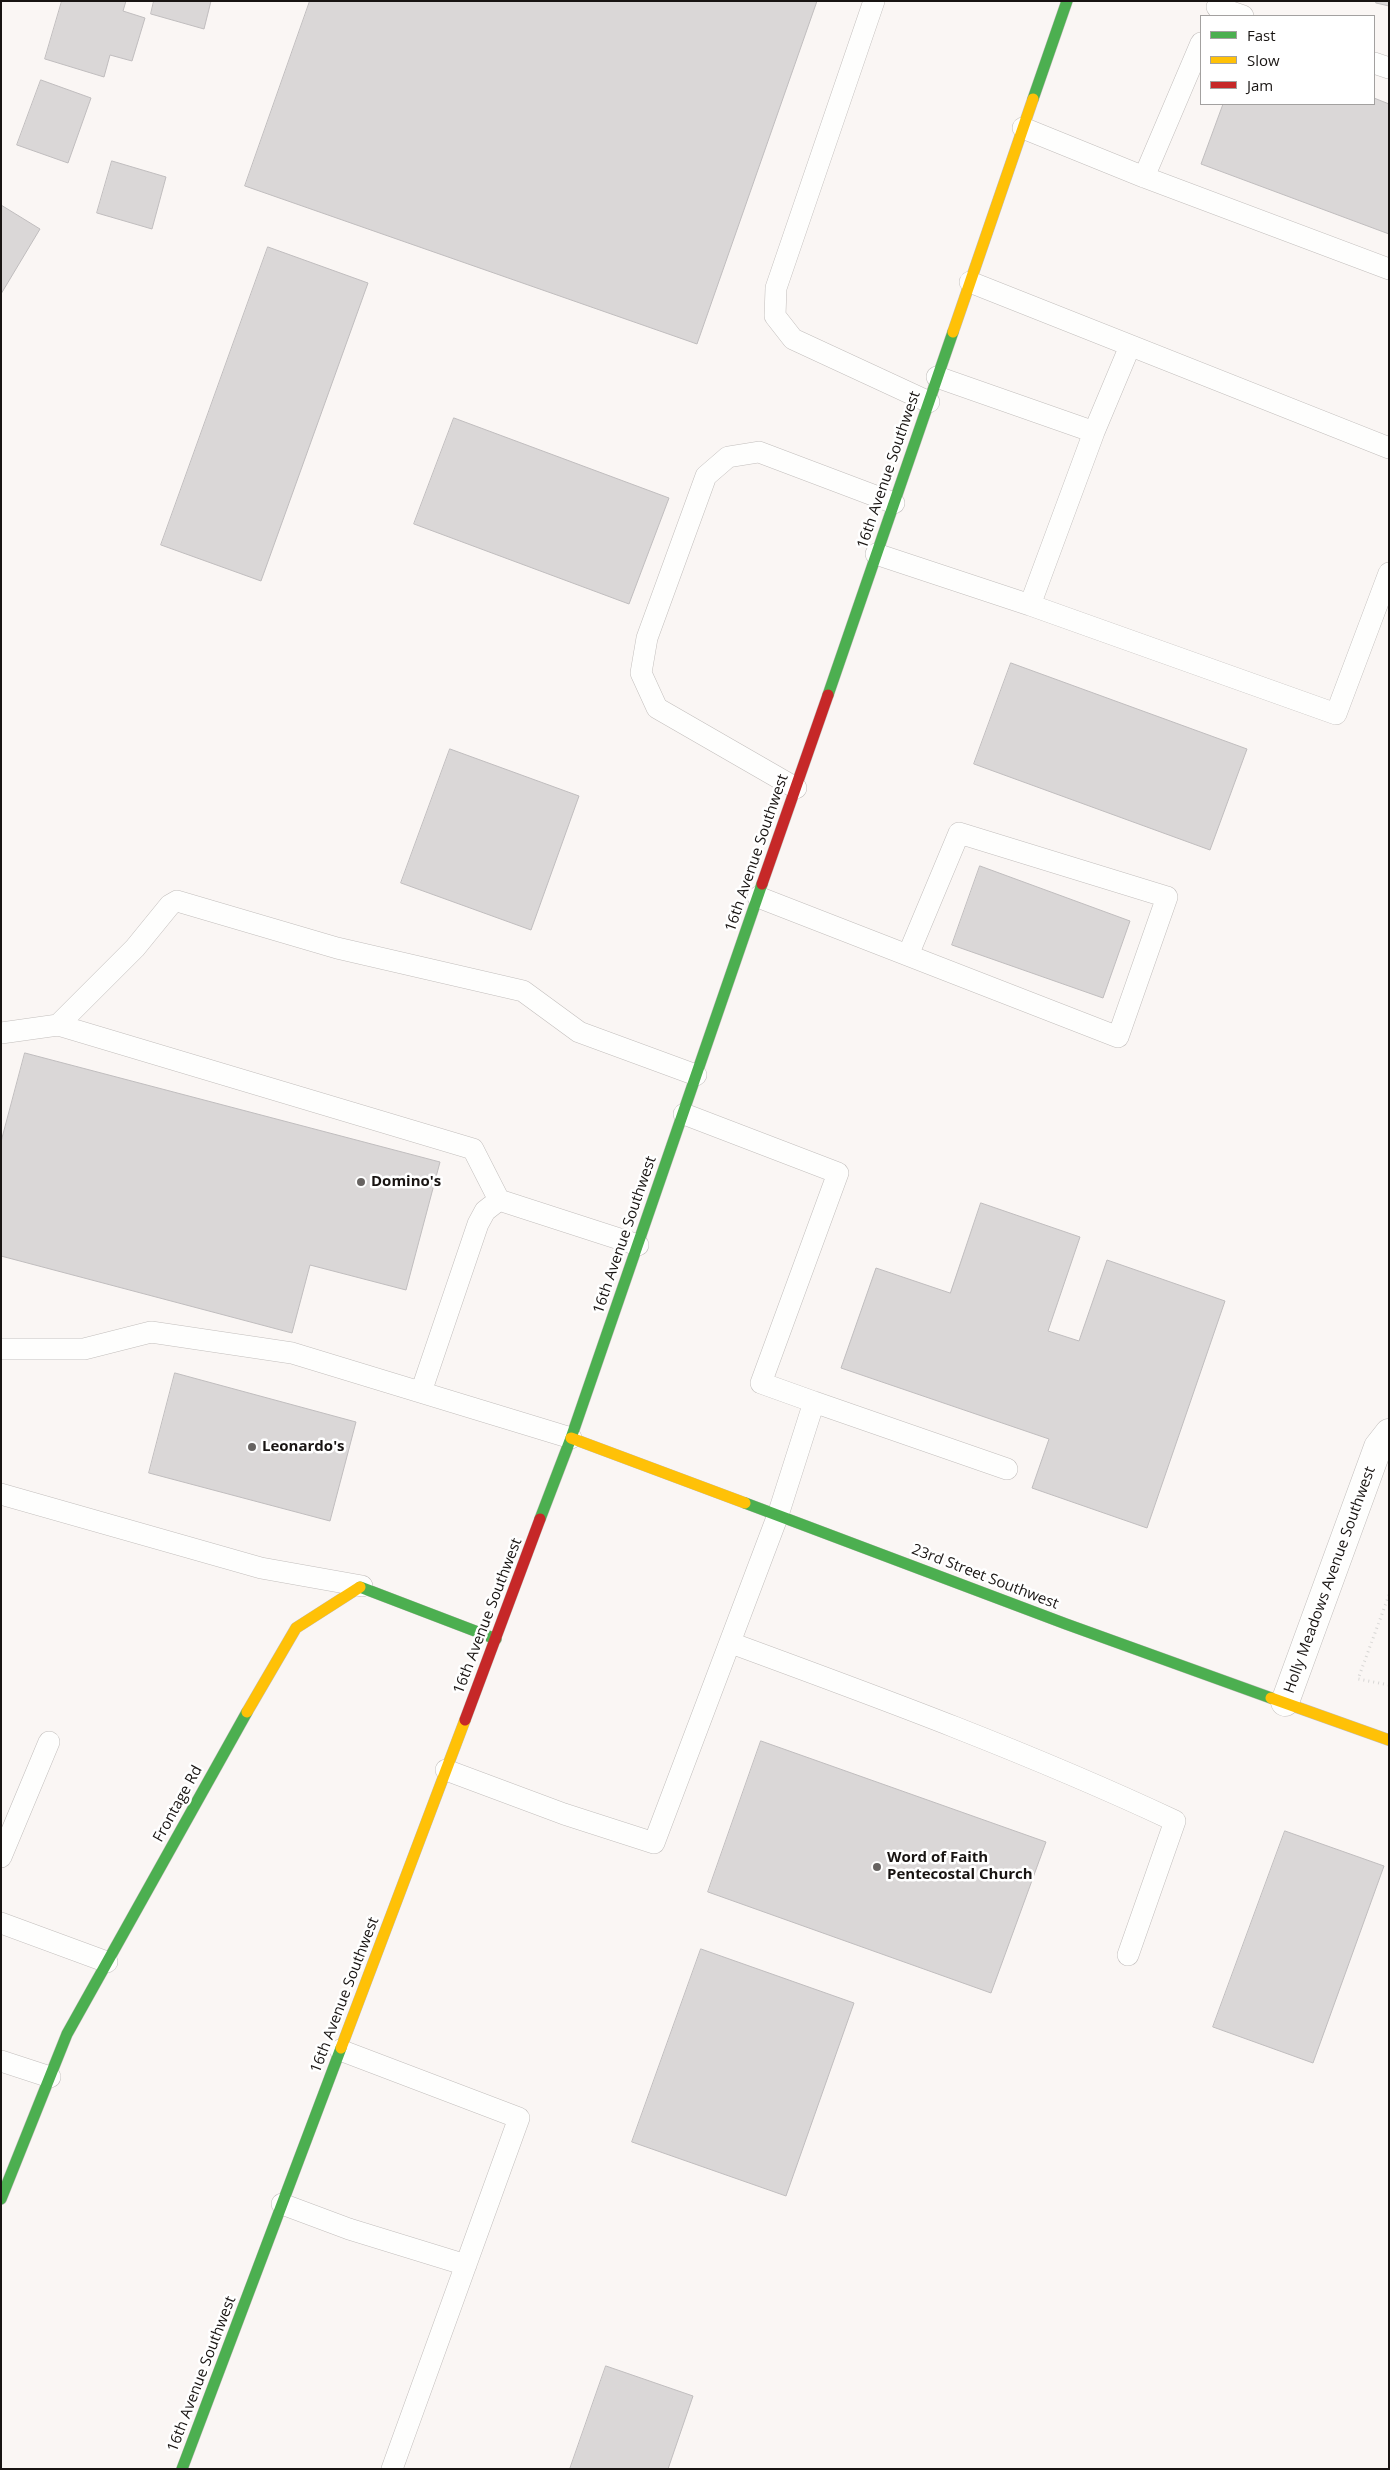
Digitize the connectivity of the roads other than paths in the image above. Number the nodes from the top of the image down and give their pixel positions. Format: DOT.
graph roads {
  1 [pos="874,1"];
  2 [pos="1067,1"];
  3 [pos="1211,8"];
  4 [pos="1239,15"];
  5 [pos="1200,45"];
  6 [pos="1375,63"];
  7 [pos="1389,68"];
  8 [pos="1024,128"];
  9 [pos="1144,177"];
  10 [pos="1389,269"];
  11 [pos="970,282"];
  12 [pos="1130,346"];
  13 [pos="937,377"];
  14 [pos="929,402"];
  15 [pos="1094,432"];
  16 [pos="1389,448"];
  17 [pos="894,503"];
  18 [pos="876,554"];
  19 [pos="1389,573"];
  20 [pos="1030,605"];
  21 [pos="796,788"];
  22 [pos="758,898"];
  23 [pos="908,956"];
  24 [pos="58,1025"];
  25 [pos="1,1033"];
  26 [pos="696,1075"];
  27 [pos="684,1114"];
  28 [pos="499,1200"];
  29 [pos="638,1245"];
  30 [pos="1,1350"];
  31 [pos="421,1392"];
  32 [pos="814,1402"];
  33 [pos="1389,1433"];
  34 [pos="571,1438"];
  35 [pos="1007,1469"];
  36 [pos="1,1494"];
  37 [pos="778,1515"];
  38 [pos="362,1586"];
  39 [pos="496,1639"];
  40 [pos="731,1642"];
  41 [pos="1285,1702"];
  42 [pos="1389,1740"];
  43 [pos="49,1742"];
  44 [pos="446,1770"];
  45 [pos="1,1857"];
  46 [pos="1,1923"];
  47 [pos="1128,1955"];
  48 [pos="107,1962"];
  49 [pos="340,2050"];
  50 [pos="1,2061"];
  51 [pos="50,2077"];
  52 [pos="1,2199"];
  53 [pos="282,2204"];
  54 [pos="466,2265"];
  55 [pos="182,2469"];
  56 [pos="392,2469"];
  1 -- 14 [label="lane"];
  2 -- 8 [label="main road, 16th Avenue Southwest"];
  3 -- 4 [label="lane"];
  5 -- 9 [label="lane"];
  6 -- 7 [label="lane"];
  8 -- 9 [label="lane"];
  8 -- 11 [label="main road, 16th Avenue Southwest"];
  9 -- 10 [label="lane"];
  11 -- 12 [label="lane"];
  11 -- 13 [label="main road, 16th Avenue Southwest"];
  12 -- 15 [label="lane"];
  12 -- 16 [label="lane"];
  13 -- 14 [label="main road, 16th Avenue Southwest"];
  13 -- 15 [label="lane"];
  14 -- 17 [label="main road, 16th Avenue Southwest"];
  15 -- 20 [label="lane"];
  17 -- 18 [label="main road, 16th Avenue Southwest"];
  17 -- 21 [label="lane"];
  18 -- 20 [label="lane"];
  18 -- 21 [label="main road, 16th Avenue Southwest"];
  19 -- 20 [label="lane"];
  21 -- 22 [label="main road, 16th Avenue Southwest"];
  22 -- 23 [label="lane"];
  22 -- 26 [label="main road, 16th Avenue Southwest"];
  23 -- 23 [label="lane"];
  24 -- 25 [label="lane"];
  24 -- 26 [label="lane"];
  24 -- 28 [label="lane"];
  26 -- 27 [label="main road, 16th Avenue Southwest"];
  27 -- 29 [label="main road, 16th Avenue Southwest"];
  27 -- 32 [label="lane"];
  28 -- 29 [label="lane"];
  28 -- 31 [label="lane"];
  29 -- 34 [label="main road, 16th Avenue Southwest"];
  30 -- 31 [label="lane"];
  31 -- 34 [label="lane"];
  32 -- 35 [label="lane"];
  32 -- 37 [label="lane"];
  33 -- 41 [label="street, Holly Meadows Avenue Southwest"];
  34 -- 37 [label="main road, 23rd Street Southwest"];
  34 -- 39 [label="main road, 16th Avenue Southwest"];
  36 -- 38 [label="lane"];
  37 -- 40 [label="lane"];
  37 -- 41 [label="main road, 23rd Street Southwest"];
  38 -- 39 [label="main road"];
  38 -- 48 [label="main road, Frontage Rd"];
  39 -- 44 [label="main road, 16th Avenue Southwest"];
  40 -- 44 [label="lane"];
  40 -- 47 [label="lane"];
  41 -- 42 [label="main road, 23rd Street Southwest"];
  43 -- 45 [label="lane"];
  44 -- 49 [label="main road, 16th Avenue Southwest"];
  46 -- 48 [label="lane"];
  48 -- 51 [label="main road, Frontage Rd"];
  49 -- 53 [label="main road, 16th Avenue Southwest"];
  49 -- 54 [label="lane"];
  50 -- 51 [label="lane"];
  51 -- 52 [label="main road, Frontage Rd"];
  53 -- 54 [label="lane"];
  53 -- 55 [label="main road, 16th Avenue Southwest"];
  54 -- 56 [label="lane"];
}
